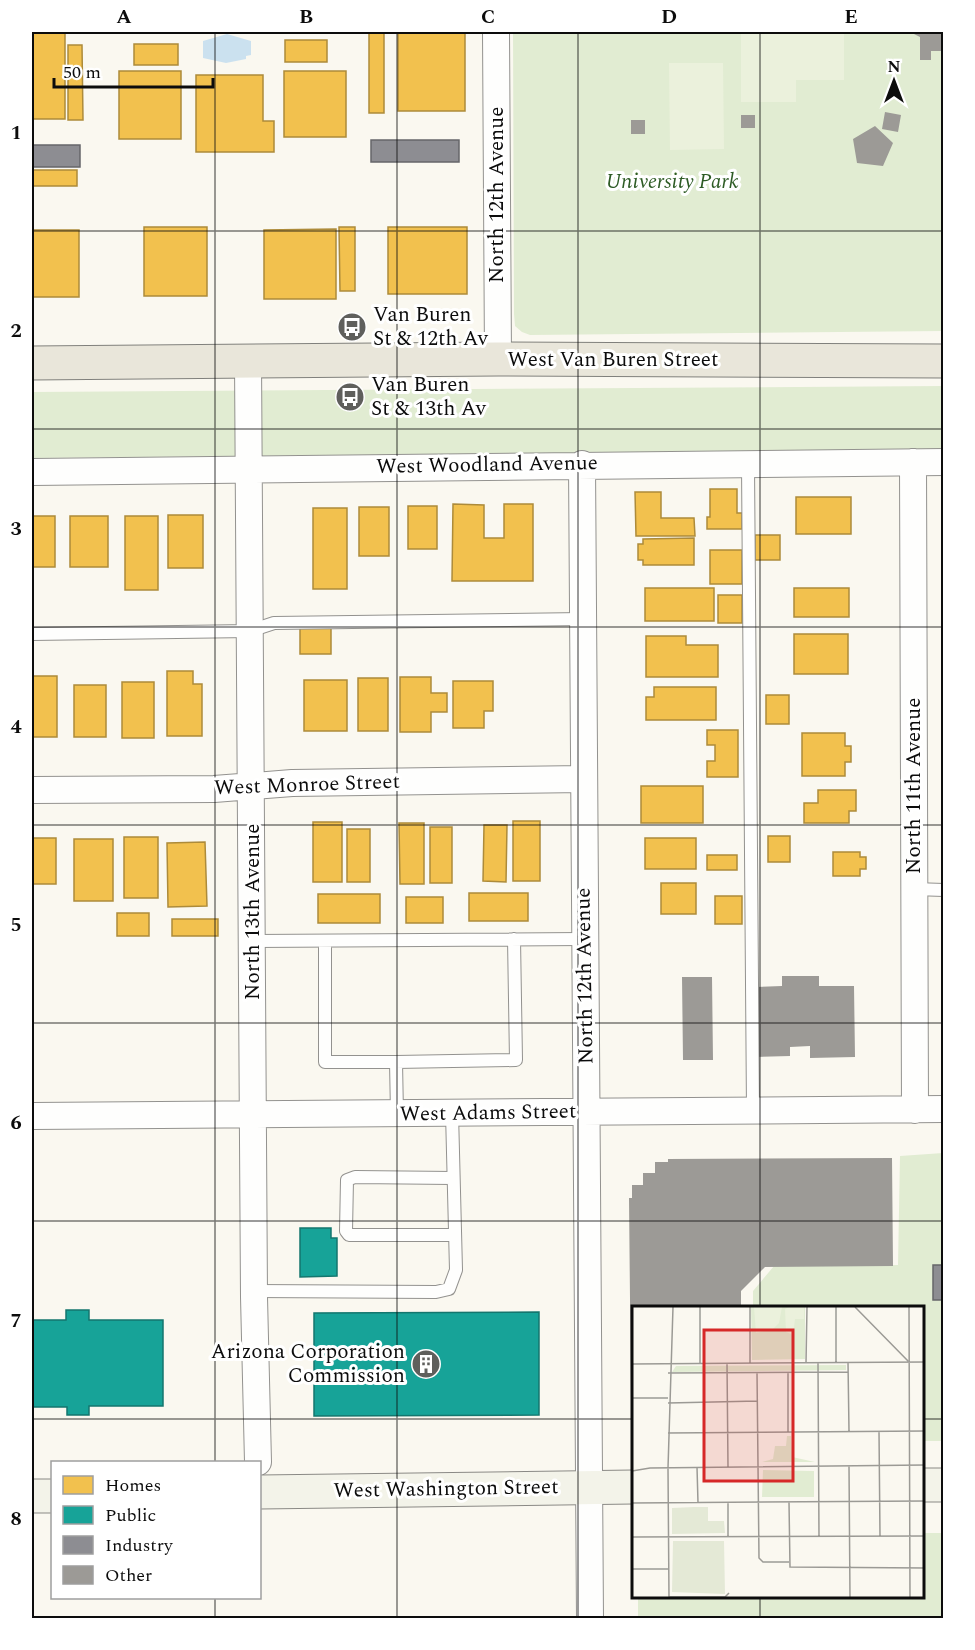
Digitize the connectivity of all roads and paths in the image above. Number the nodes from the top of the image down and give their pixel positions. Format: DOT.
graph roads {
  1 [pos="496,32"];
  2 [pos="498,359"];
  3 [pos="248,361"];
  4 [pos="944,361"];
  5 [pos="32,363"];
  6 [pos="913,462"];
  7 [pos="944,462"];
  8 [pos="582,464"];
  9 [pos="748,465"];
  10 [pos="250,468"];
  11 [pos="32,472"];
  12 [pos="583,619"];
  13 [pos="250,631"];
  14 [pos="32,634"];
  15 [pos="583,779"];
  16 [pos="252,786"];
  17 [pos="32,790"];
  18 [pos="914,889"];
  19 [pos="944,890"];
  20 [pos="514,939"];
  21 [pos="584,939"];
  22 [pos="325,940"];
  23 [pos="253,941"];
  24 [pos="396,1062"];
  25 [pos="944,1109"];
  26 [pos="915,1110"];
  27 [pos="753,1111"];
  28 [pos="587,1112"];
  29 [pos="452,1113"];
  30 [pos="397,1114"];
  31 [pos="254,1115"];
  32 [pos="32,1116"];
  33 [pos="453,1178"];
  34 [pos="455,1236"];
  35 [pos="254,1291"];
  36 [pos="258,1461"];
  37 [pos="924,1485"];
  38 [pos="944,1485"];
  39 [pos="589,1487"];
  40 [pos="632,1487"];
  41 [pos="261,1492"];
  42 [pos="32,1496"];
  43 [pos="51,1496"];
  44 [pos="590,1618"];
  1 -- 2 [label="street, North 12th Avenue"];
  2 -- 3 [label="main road, West Van Buren Street"];
  2 -- 4 [label="main road, West Van Buren Street"];
  3 -- 5 [label="main road, West Van Buren Street"];
  3 -- 10 [label="street, North 13th Avenue"];
  6 -- 7 [label="street, West Woodland Avenue"];
  6 -- 9 [label="street, West Woodland Avenue"];
  6 -- 18 [label="street, North 11th Avenue"];
  8 -- 9 [label="street, West Woodland Avenue"];
  8 -- 10 [label="street, West Woodland Avenue"];
  8 -- 12 [label="street, North 12th Avenue"];
  9 -- 27 [label="lane"];
  10 -- 11 [label="street, West Woodland Avenue"];
  10 -- 13 [label="street, North 13th Avenue"];
  12 -- 13 [label="lane"];
  12 -- 15 [label="street, North 12th Avenue"];
  13 -- 14 [label="lane"];
  13 -- 16 [label="street, North 13th Avenue"];
  15 -- 16 [label="street, West Monroe Street"];
  15 -- 21 [label="street, North 12th Avenue"];
  16 -- 17 [label="street, West Monroe Street"];
  16 -- 23 [label="street, North 13th Avenue"];
  18 -- 19 [label="lane"];
  18 -- 26 [label="street, North 11th Avenue"];
  20 -- 21 [label="lane"];
  20 -- 22 [label="lane"];
  20 -- 24 [label="lane"];
  21 -- 28 [label="street, North 12th Avenue"];
  22 -- 23 [label="lane"];
  22 -- 24 [label="lane"];
  23 -- 31 [label="street, North 13th Avenue"];
  24 -- 30 [label="lane"];
  25 -- 26 [label="street, West Adams Street"];
  26 -- 27 [label="street, West Adams Street"];
  27 -- 28 [label="street, West Adams Street"];
  28 -- 29 [label="street, West Adams Street"];
  28 -- 39 [label="street, North 12th Avenue"];
  29 -- 30 [label="street, West Adams Street"];
  29 -- 33 [label="lane"];
  30 -- 31 [label="street, West Adams Street"];
  31 -- 32 [label="street, West Adams Street"];
  31 -- 35 [label="street, North 13th Avenue"];
  33 -- 34 [label="lane"];
  33 -- 34 [label="lane"];
  34 -- 35 [label="lane"];
  35 -- 36 [label="street, North 13th Avenue"];
  37 -- 38 [label="main road"];
  39 -- 40 [label="main road, West Washington Street"];
  39 -- 41 [label="main road, West Washington Street"];
  39 -- 44 [label="street, North 12th Avenue"];
  42 -- 43 [label="main road"];
}
